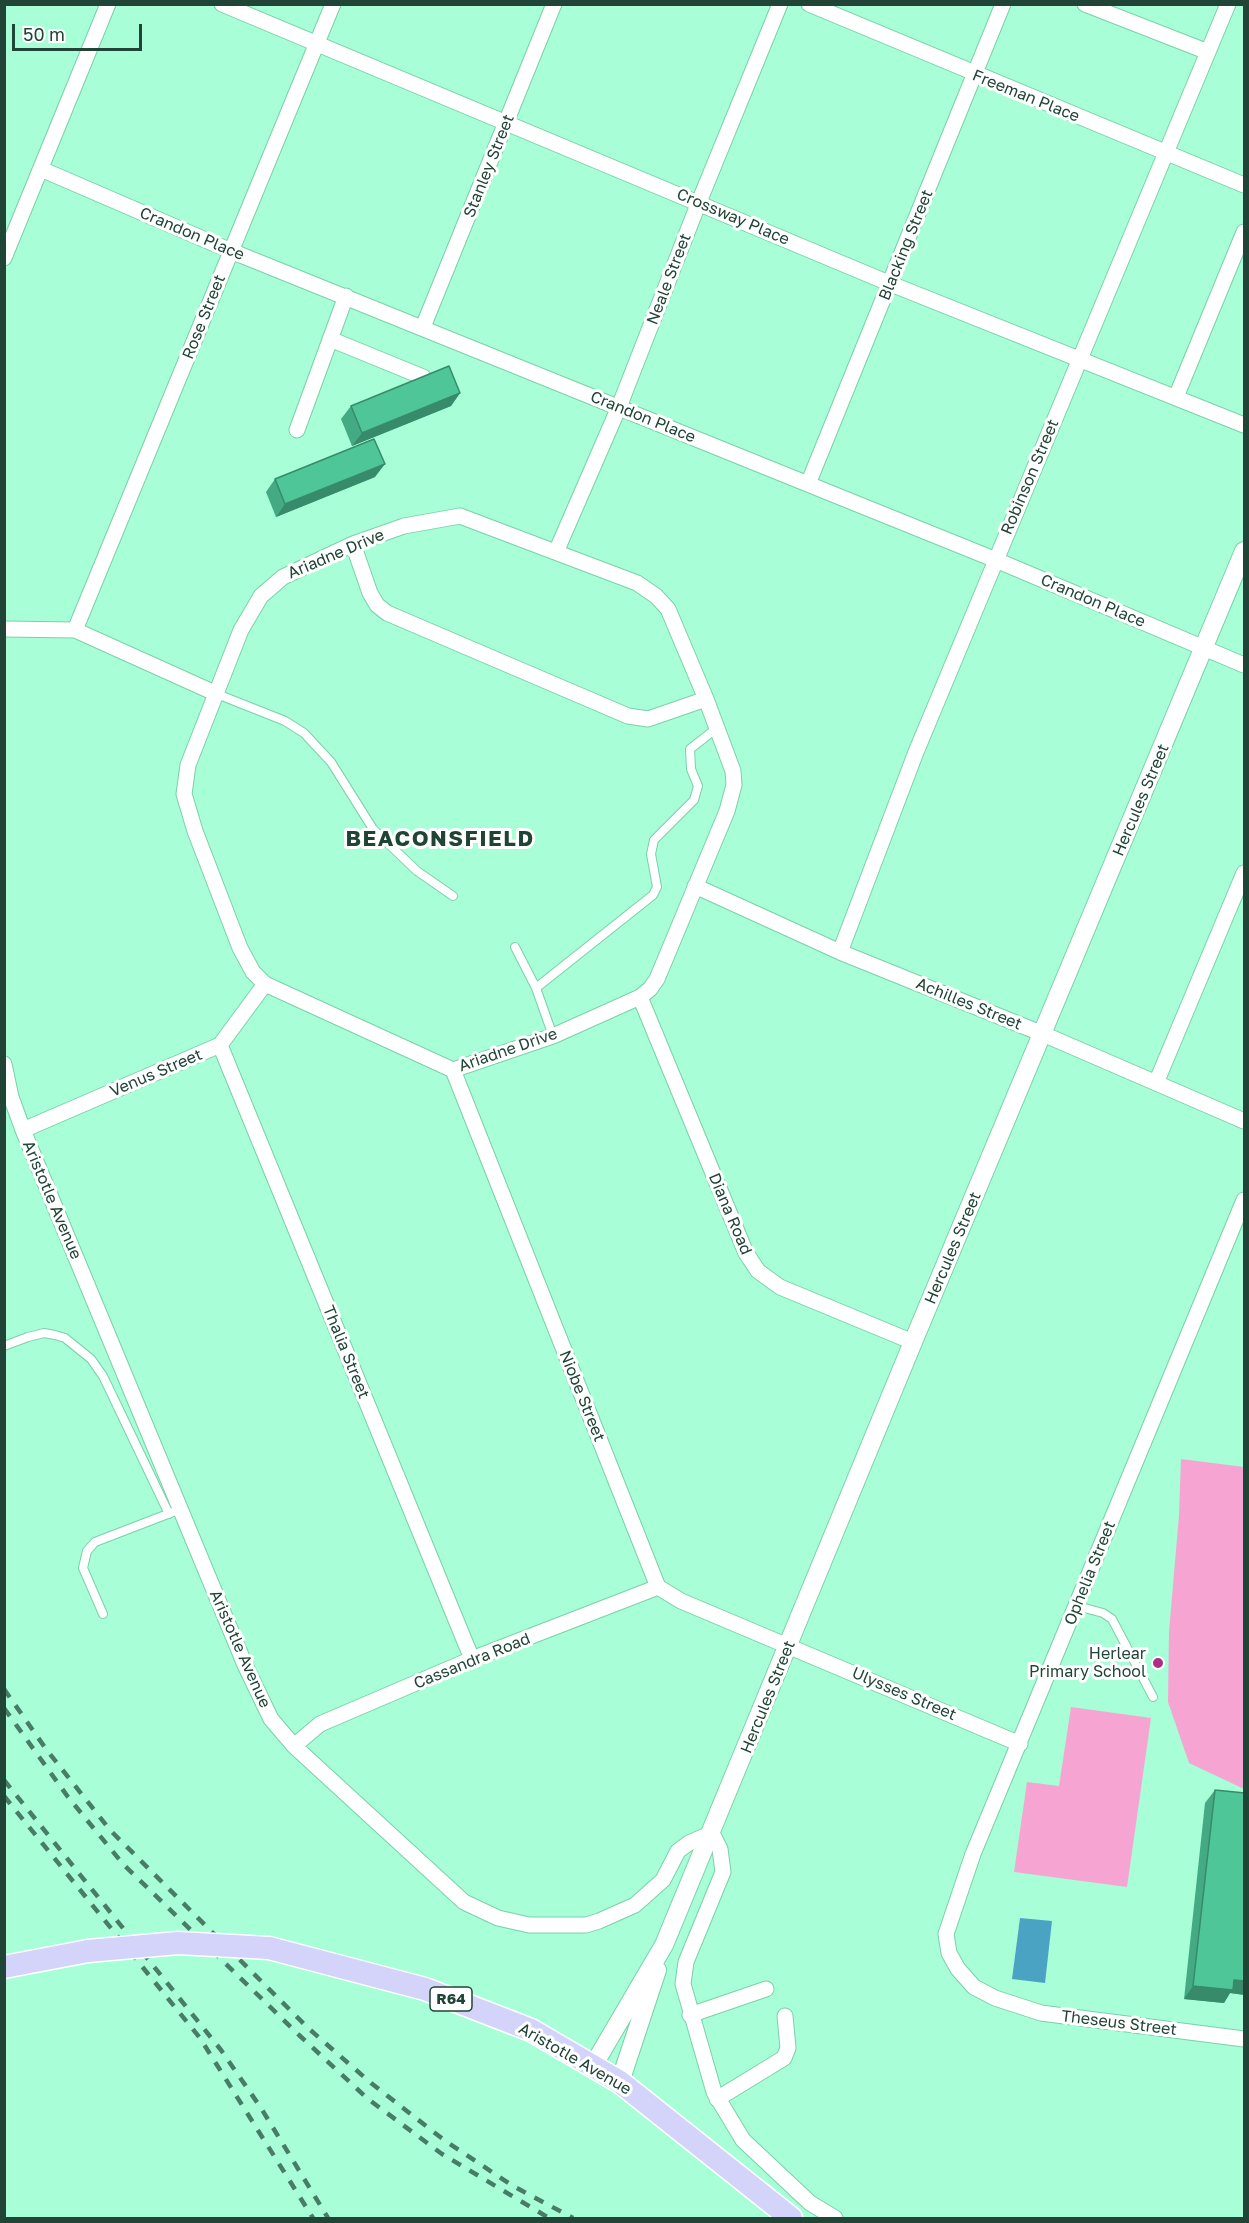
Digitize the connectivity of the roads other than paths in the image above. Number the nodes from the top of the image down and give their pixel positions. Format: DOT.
graph roads {
  1 [pos="108,4"];
  2 [pos="222,4"];
  3 [pos="333,4"];
  4 [pos="554,4"];
  5 [pos="780,4"];
  6 [pos="809,4"];
  7 [pos="1003,4"];
  8 [pos="1085,4"];
  9 [pos="1228,4"];
  10 [pos="316,45"];
  11 [pos="1208,52"];
  12 [pos="974,75"];
  13 [pos="507,124"];
  14 [pos="1166,151"];
  15 [pos="41,170"];
  16 [pos="1245,185"];
  17 [pos="699,202"];
  18 [pos="1245,232"];
  19 [pos="231,251"];
  20 [pos="4,258"];
  21 [pos="891,284"];
  22 [pos="346,296"];
  23 [pos="423,327"];
  24 [pos="330,339"];
  25 [pos="1080,359"];
  26 [pos="423,377"];
  27 [pos="1176,397"];
  28 [pos="619,407"];
  29 [pos="1245,425"];
  30 [pos="297,430"];
  31 [pos="808,484"];
  32 [pos="353,544"];
  33 [pos="1245,551"];
  34 [pos="556,552"];
  35 [pos="996,560"];
  36 [pos="4,629"];
  37 [pos="75,630"];
  38 [pos="1204,648"];
  39 [pos="1245,665"];
  40 [pos="217,694"];
  41 [pos="706,699"];
  42 [pos="718,727"];
  43 [pos="1245,873"];
  44 [pos="695,886"];
  45 [pos="453,896"];
  46 [pos="515,947"];
  47 [pos="840,952"];
  48 [pos="265,984"];
  49 [pos="536,988"];
  50 [pos="640,997"];
  51 [pos="1043,1034"];
  52 [pos="553,1036"];
  53 [pos="220,1045"];
  54 [pos="4,1064"];
  55 [pos="453,1070"];
  56 [pos="1156,1083"];
  57 [pos="1245,1121"];
  58 [pos="23,1130"];
  59 [pos="1245,1200"];
  60 [pos="913,1342"];
  61 [pos="4,1346"];
  62 [pos="175,1512"];
  63 [pos="658,1587"];
  64 [pos="1077,1606"];
  65 [pos="103,1614"];
  66 [pos="789,1645"];
  67 [pos="472,1659"];
  68 [pos="1153,1697"];
  69 [pos="1020,1744"];
  70 [pos="294,1746"];
  71 [pos="712,1833"];
  72 [pos="664,1945"];
  73 [pos="4,1967"];
  74 [pos="766,1989"];
  75 [pos="996,1998"];
  76 [pos="690,2015"];
  77 [pos="785,2016"];
  78 [pos="1245,2039"];
  79 [pos="593,2066"];
  80 [pos="620,2082"];
  81 [pos="717,2099"];
  82 [pos="791,2218"];
  83 [pos="835,2218"];
  1 -- 15 [label="street"];
  2 -- 10 [label="street, Crossway Place"];
  3 -- 10 [label="street, Rose Street"];
  4 -- 13 [label="street, Stanley Street"];
  5 -- 17 [label="street, Neale Street"];
  6 -- 12 [label="street, Freeman Place"];
  7 -- 12 [label="street, Blacking Street"];
  8 -- 11 [label="street"];
  9 -- 11 [label="street, Robinson Street"];
  10 -- 13 [label="street, Crossway Place"];
  10 -- 19 [label="street, Rose Street"];
  11 -- 14 [label="street, Robinson Street"];
  12 -- 14 [label="street, Freeman Place"];
  12 -- 21 [label="street, Blacking Street"];
  13 -- 17 [label="street, Crossway Place"];
  13 -- 23 [label="street, Stanley Street"];
  14 -- 16 [label="street, Freeman Place"];
  14 -- 25 [label="street, Robinson Street"];
  15 -- 19 [label="street, Crandon Place"];
  15 -- 20 [label="street"];
  17 -- 21 [label="street, Crossway Place"];
  17 -- 28 [label="street, Neale Street"];
  18 -- 27 [label="street"];
  19 -- 22 [label="street, Crandon Place"];
  19 -- 37 [label="street, Rose Street"];
  21 -- 25 [label="street, Crossway Place"];
  21 -- 31 [label="street, Blacking Street"];
  22 -- 23 [label="street, Crandon Place"];
  22 -- 24 [label="street"];
  23 -- 28 [label="street, Crandon Place"];
  24 -- 26 [label="street"];
  24 -- 30 [label="street"];
  25 -- 27 [label="street, Crossway Place"];
  25 -- 35 [label="street, Robinson Street"];
  27 -- 29 [label="street, Crossway Place"];
  28 -- 31 [label="street, Crandon Place"];
  28 -- 34 [label="street, Neale Street"];
  31 -- 35 [label="street, Crandon Place"];
  32 -- 34 [label="street, Ariadne Drive"];
  32 -- 40 [label="street, Ariadne Drive"];
  32 -- 41 [label="street"];
  33 -- 38 [label="street, Hercules Street"];
  34 -- 41 [label="street, Ariadne Drive"];
  35 -- 38 [label="street, Crandon Place"];
  35 -- 47 [label="street, Robinson Street"];
  36 -- 37 [label="street"];
  37 -- 40 [label="street"];
  38 -- 39 [label="street, Crandon Place"];
  38 -- 51 [label="street, Hercules Street"];
  40 -- 45 [label="lane"];
  40 -- 48 [label="street, Ariadne Drive"];
  41 -- 42 [label="street, Ariadne Drive"];
  42 -- 44 [label="street, Ariadne Drive"];
  42 -- 49 [label="lane"];
  43 -- 56 [label="street"];
  44 -- 47 [label="street, Achilles Street"];
  44 -- 50 [label="street, Ariadne Drive"];
  46 -- 49 [label="lane"];
  47 -- 51 [label="street, Achilles Street"];
  48 -- 53 [label="street, Venus Street"];
  48 -- 55 [label="street, Ariadne Drive"];
  49 -- 52 [label="lane"];
  50 -- 52 [label="street, Ariadne Drive"];
  50 -- 60 [label="street, Diana Road"];
  51 -- 56 [label="street, Achilles Street"];
  51 -- 60 [label="street, Hercules Street"];
  52 -- 55 [label="street, Ariadne Drive"];
  53 -- 58 [label="street, Venus Street"];
  53 -- 67 [label="street, Thalia Street"];
  54 -- 58 [label="street, Aristotle Avenue"];
  55 -- 63 [label="street, Niobe Street"];
  56 -- 57 [label="street, Achilles Street"];
  58 -- 62 [label="street, Aristotle Avenue"];
  59 -- 64 [label="street, Ophelia Street"];
  60 -- 66 [label="street, Hercules Street"];
  61 -- 62 [label="lane"];
  62 -- 65 [label="lane"];
  62 -- 70 [label="street, Aristotle Avenue"];
  63 -- 66 [label="street"];
  63 -- 67 [label="street, Cassandra Road"];
  64 -- 68 [label="lane"];
  64 -- 69 [label="street, Ophelia Street"];
  66 -- 69 [label="street, Ulysses Street"];
  66 -- 71 [label="street, Hercules Street"];
  67 -- 70 [label="street, Cassandra Road"];
  69 -- 75 [label="street, Ophelia Street"];
  70 -- 71 [label="street, Aristotle Avenue"];
  71 -- 72 [label="street, Hercules Street"];
  71 -- 76 [label="street"];
  72 -- 79 [label="street, Hercules Street"];
  72 -- 80 [label="street, Hercules Street"];
  73 -- 79 [label="main road, Aristotle Avenue / R64, bridge"];
  74 -- 76 [label="street"];
  75 -- 78 [label="street, Theseus Street"];
  76 -- 81 [label="street"];
  77 -- 81 [label="street"];
  79 -- 80 [label="main road, Aristotle Avenue / R64"];
  80 -- 82 [label="main road, Aristotle Avenue / R64"];
  81 -- 83 [label="street"];
}
